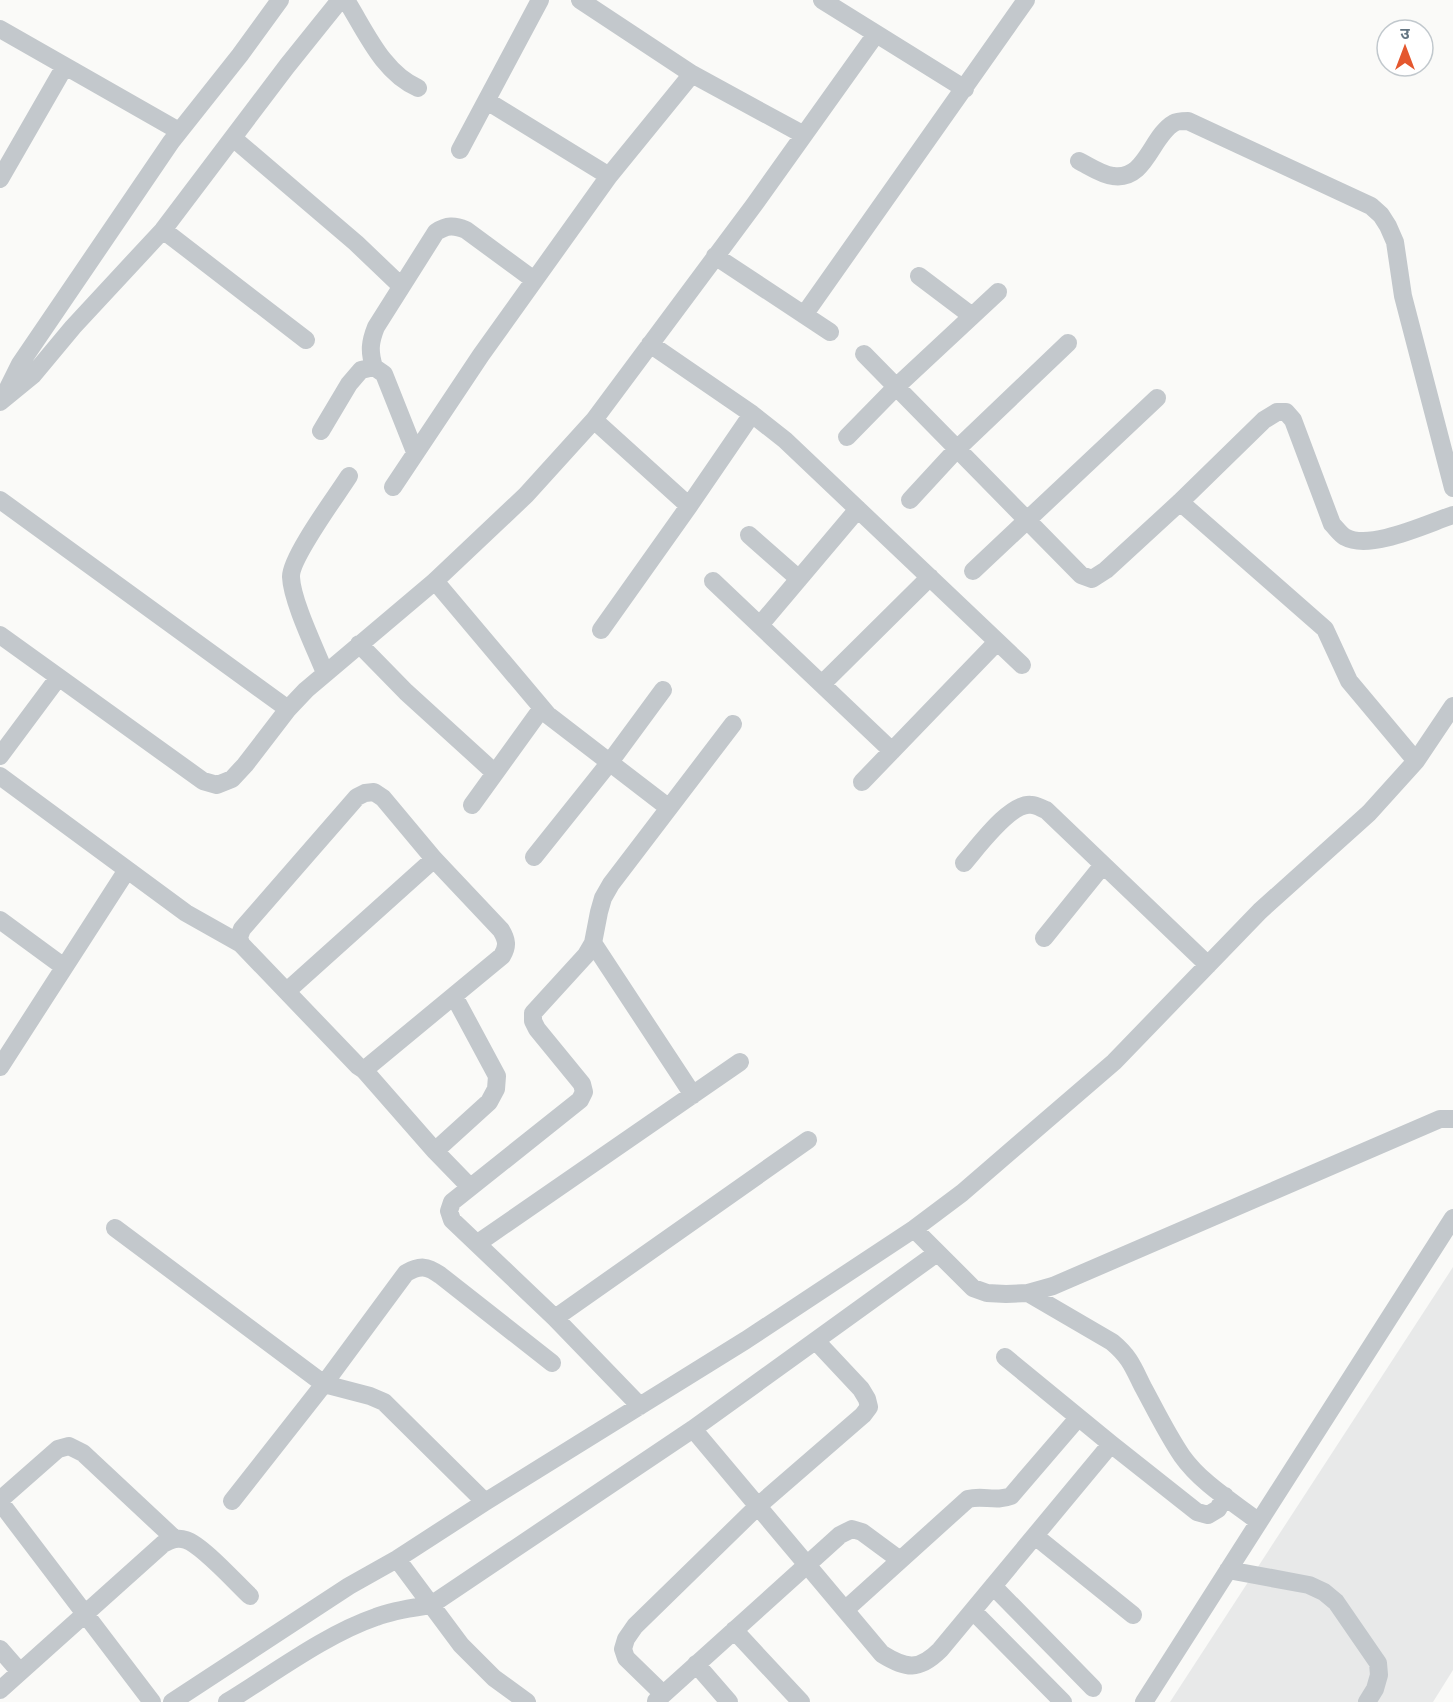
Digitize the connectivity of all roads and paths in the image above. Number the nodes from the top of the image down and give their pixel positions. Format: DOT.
graph roads {
  1 [pos="280,0"];
  2 [pos="340,0"];
  3 [pos="346,0"];
  4 [pos="540,0"];
  5 [pos="580,0"];
  6 [pos="822,0"];
  7 [pos="1026,0"];
  8 [pos="0,29"];
  9 [pos="876,34"];
  10 [pos="65,66"];
  11 [pos="692,74"];
  12 [pos="418,88"];
  13 [pos="965,89"];
  14 [pos="487,101"];
  15 [pos="179,131"];
  16 [pos="804,135"];
  17 [pos="233,138"];
  18 [pos="460,150"];
  19 [pos="1079,161"];
  20 [pos="2,171"];
  21 [pos="609,176"];
  22 [pos="163,230"];
  23 [pos="715,256"];
  24 [pos="918,276"];
  25 [pos="534,280"];
  26 [pos="401,285"];
  27 [pos="998,292"];
  28 [pos="804,315"];
  29 [pos="972,316"];
  30 [pos="830,333"];
  31 [pos="306,340"];
  32 [pos="650,344"];
  33 [pos="1068,344"];
  34 [pos="864,354"];
  35 [pos="374,367"];
  36 [pos="896,387"];
  37 [pos="1157,398"];
  38 [pos="1,401"];
  39 [pos="752,414"];
  40 [pos="594,420"];
  41 [pos="321,431"];
  42 [pos="847,437"];
  43 [pos="957,450"];
  44 [pos="415,452"];
  45 [pos="349,476"];
  46 [pos="393,487"];
  47 [pos="1453,488"];
  48 [pos="0,500"];
  49 [pos="910,500"];
  50 [pos="1180,502"];
  51 [pos="689,506"];
  52 [pos="858,509"];
  53 [pos="1453,515"];
  54 [pos="1026,520"];
  55 [pos="749,536"];
  56 [pos="973,571"];
  57 [pos="930,577"];
  58 [pos="799,579"];
  59 [pos="435,580"];
  60 [pos="713,581"];
  61 [pos="760,625"];
  62 [pos="600,630"];
  63 [pos="0,635"];
  64 [pos="997,642"];
  65 [pos="359,644"];
  66 [pos="1022,665"];
  67 [pos="325,673"];
  68 [pos="58,678"];
  69 [pos="822,684"];
  70 [pos="663,690"];
  71 [pos="1453,706"];
  72 [pos="542,708"];
  73 [pos="288,709"];
  74 [pos="733,724"];
  75 [pos="892,751"];
  76 [pos="0,756"];
  77 [pos="1416,761"];
  78 [pos="610,762"];
  79 [pos="495,773"];
  80 [pos="0,776"];
  81 [pos="862,782"];
  82 [pos="472,805"];
  83 [pos="669,808"];
  84 [pos="534,857"];
  85 [pos="434,858"];
  86 [pos="964,863"];
  87 [pos="1104,865"];
  88 [pos="127,870"];
  89 [pos="0,920"];
  90 [pos="1044,938"];
  91 [pos="593,943"];
  92 [pos="241,944"];
  93 [pos="1208,965"];
  94 [pos="64,967"];
  95 [pos="287,991"];
  96 [pos="454,996"];
  97 [pos="2,1060"];
  98 [pos="740,1062"];
  99 [pos="364,1070"];
  100 [pos="693,1095"];
  101 [pos="1453,1119"];
  102 [pos="808,1140"];
  103 [pos="435,1151"];
  104 [pos="470,1187"];
  105 [pos="1453,1218"];
  106 [pos="115,1228"];
  107 [pos="914,1229"];
  108 [pos="478,1243"];
  109 [pos="937,1253"];
  110 [pos="1028,1293"];
  111 [pos="555,1318"];
  112 [pos="816,1341"];
  113 [pos="1005,1357"];
  114 [pos="552,1363"];
  115 [pos="324,1384"];
  116 [pos="640,1406"];
  117 [pos="1078,1418"];
  118 [pos="693,1429"];
  119 [pos="1111,1444"];
  120 [pos="1225,1496"];
  121 [pos="0,1501"];
  122 [pos="232,1501"];
  123 [pos="485,1502"];
  124 [pos="758,1506"];
  125 [pos="1259,1522"];
  126 [pos="1035,1536"];
  127 [pos="175,1539"];
  128 [pos="397,1559"];
  129 [pos="900,1560"];
  130 [pos="806,1564"];
  131 [pos="1228,1570"];
  132 [pos="993,1586"];
  133 [pos="250,1596"];
  134 [pos="431,1605"];
  135 [pos="845,1610"];
  136 [pos="973,1611"];
  137 [pos="85,1612"];
  138 [pos="1133,1615"];
  139 [pos="734,1630"];
  140 [pos="0,1649"];
  141 [pos="696,1664"];
  142 [pos="20,1672"];
  143 [pos="1093,1688"];
  144 [pos="0,1690"];
  145 [pos="659,1698"];
  146 [pos="152,1702"];
  147 [pos="172,1702"];
  148 [pos="227,1702"];
  149 [pos="527,1702"];
  150 [pos="729,1702"];
  151 [pos="801,1702"];
  152 [pos="1063,1702"];
  153 [pos="1144,1702"];
  154 [pos="1367,1702"];
  1 -- 15 [label="street"];
  2 -- 17 [label="street"];
  3 -- 12 [label="street"];
  4 -- 14 [label="street"];
  5 -- 11 [label="street"];
  6 -- 9 [label="street"];
  7 -- 13 [label="street"];
  8 -- 10 [label="street"];
  9 -- 13 [label="street"];
  9 -- 16 [label="street"];
  10 -- 15 [label="street"];
  10 -- 20 [label="street"];
  11 -- 16 [label="street"];
  11 -- 21 [label="street"];
  13 -- 28 [label="street"];
  14 -- 18 [label="street"];
  14 -- 21 [label="street"];
  15 -- 38 [label="street"];
  16 -- 23 [label="street"];
  17 -- 22 [label="street"];
  17 -- 26 [label="street"];
  19 -- 47 [label="street"];
  21 -- 25 [label="street"];
  22 -- 31 [label="street"];
  22 -- 38 [label="street"];
  23 -- 28 [label="street"];
  23 -- 32 [label="street"];
  24 -- 29 [label="street"];
  25 -- 26 [label="street"];
  25 -- 44 [label="street"];
  26 -- 35 [label="street"];
  27 -- 29 [label="street"];
  28 -- 30 [label="street"];
  29 -- 36 [label="street"];
  32 -- 39 [label="street"];
  32 -- 40 [label="street"];
  33 -- 43 [label="street"];
  34 -- 36 [label="street"];
  35 -- 41 [label="street"];
  35 -- 44 [label="street"];
  36 -- 42 [label="street"];
  36 -- 43 [label="street"];
  37 -- 54 [label="street"];
  39 -- 51 [label="street"];
  39 -- 52 [label="street"];
  40 -- 51 [label="street"];
  40 -- 59 [label="street"];
  43 -- 49 [label="street"];
  43 -- 54 [label="street"];
  44 -- 46 [label="street"];
  45 -- 67 [label="street"];
  48 -- 73 [label="street"];
  50 -- 53 [label="street"];
  50 -- 54 [label="street"];
  50 -- 77 [label="street"];
  51 -- 62 [label="street"];
  52 -- 57 [label="street"];
  52 -- 58 [label="street"];
  54 -- 56 [label="street"];
  55 -- 58 [label="street"];
  57 -- 64 [label="street"];
  57 -- 69 [label="street"];
  58 -- 61 [label="street"];
  59 -- 65 [label="street"];
  59 -- 72 [label="street"];
  60 -- 61 [label="street"];
  61 -- 69 [label="street"];
  63 -- 68 [label="street"];
  64 -- 66 [label="street"];
  64 -- 75 [label="street"];
  65 -- 67 [label="street"];
  65 -- 79 [label="street"];
  67 -- 73 [label="street"];
  68 -- 73 [label="street"];
  68 -- 76 [label="street"];
  69 -- 75 [label="street"];
  70 -- 78 [label="street"];
  71 -- 77 [label="street"];
  72 -- 78 [label="street"];
  72 -- 79 [label="street"];
  74 -- 83 [label="street"];
  75 -- 81 [label="street"];
  77 -- 93 [label="street"];
  78 -- 83 [label="street"];
  78 -- 84 [label="street"];
  79 -- 82 [label="street"];
  80 -- 88 [label="street"];
  83 -- 91 [label="street"];
  85 -- 92 [label="street"];
  85 -- 95 [label="street"];
  85 -- 96 [label="street"];
  86 -- 87 [label="street"];
  87 -- 90 [label="street"];
  87 -- 93 [label="street"];
  88 -- 92 [label="street"];
  88 -- 94 [label="street"];
  89 -- 94 [label="street"];
  91 -- 100 [label="street"];
  91 -- 104 [label="street"];
  92 -- 95 [label="street"];
  93 -- 107 [label="street"];
  94 -- 97 [label="street"];
  95 -- 99 [label="street"];
  96 -- 99 [label="street"];
  96 -- 103 [label="street"];
  98 -- 100 [label="street"];
  99 -- 103 [label="street"];
  100 -- 108 [label="street"];
  101 -- 110 [label="street"];
  102 -- 111 [label="street"];
  103 -- 104 [label="street"];
  104 -- 108 [label="street"];
  105 -- 125 [label="street"];
  106 -- 115 [label="street"];
  107 -- 109 [label="street"];
  107 -- 116 [label="street"];
  108 -- 111 [label="street"];
  109 -- 110 [label="street"];
  109 -- 112 [label="street"];
  110 -- 120 [label="street"];
  111 -- 116 [label="street"];
  112 -- 118 [label="street"];
  112 -- 124 [label="street"];
  113 -- 117 [label="street"];
  114 -- 115 [label="street"];
  115 -- 122 [label="street"];
  115 -- 123 [label="street"];
  116 -- 123 [label="street"];
  117 -- 119 [label="street"];
  117 -- 129 [label="street"];
  118 -- 124 [label="street"];
  118 -- 134 [label="street"];
  119 -- 120 [label="street"];
  119 -- 126 [label="street"];
  120 -- 125 [label="street"];
  121 -- 127 [label="street"];
  121 -- 137 [label="street"];
  123 -- 128 [label="street"];
  124 -- 130 [label="street"];
  124 -- 145 [label="street"];
  125 -- 131 [label="street"];
  126 -- 132 [label="street"];
  126 -- 138 [label="street"];
  127 -- 133 [label="street"];
  127 -- 137 [label="street"];
  128 -- 134 [label="street"];
  128 -- 147 [label="street"];
  129 -- 130 [label="street"];
  129 -- 135 [label="street"];
  130 -- 135 [label="street"];
  130 -- 139 [label="street"];
  131 -- 153 [label="street"];
  131 -- 154 [label="street"];
  132 -- 136 [label="street"];
  132 -- 143 [label="street"];
  134 -- 148 [label="street"];
  134 -- 149 [label="street"];
  135 -- 136 [label="street"];
  136 -- 152 [label="street"];
  137 -- 142 [label="street"];
  137 -- 146 [label="street"];
  139 -- 141 [label="street"];
  139 -- 151 [label="street"];
  140 -- 142 [label="street"];
  141 -- 145 [label="street"];
  141 -- 150 [label="street"];
  142 -- 144 [label="street"];
}
